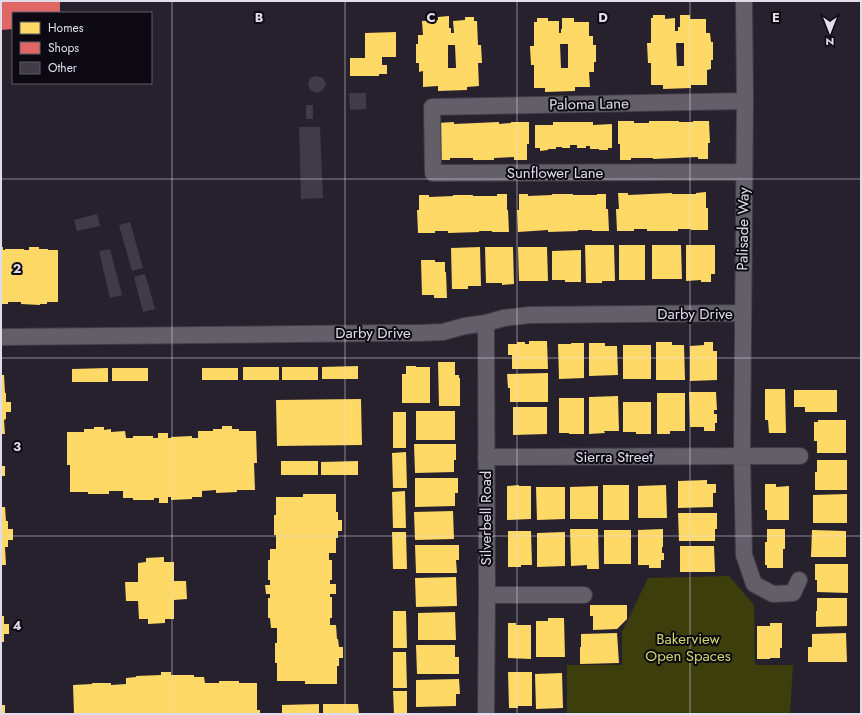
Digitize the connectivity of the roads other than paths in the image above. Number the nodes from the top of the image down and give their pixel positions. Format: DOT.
graph roads {
  1 [pos="744,1"];
  2 [pos="745,101"];
  3 [pos="432,107"];
  4 [pos="744,172"];
  5 [pos="743,313"];
  6 [pos="486,323"];
  7 [pos="1,337"];
  8 [pos="742,456"];
  9 [pos="800,456"];
  10 [pos="486,457"];
  11 [pos="799,580"];
  12 [pos="584,594"];
  13 [pos="487,595"];
  14 [pos="486,714"];
  1 -- 2 [label="street, Palisade Way"];
  2 -- 3 [label="street, Paloma Lane"];
  2 -- 4 [label="street, Palisade Way"];
  3 -- 4 [label="street, Sunflower Lane"];
  4 -- 5 [label="street, Palisade Way"];
  5 -- 6 [label="street, Darby Drive"];
  5 -- 8 [label="street, Palisade Way"];
  6 -- 7 [label="street, Darby Drive"];
  6 -- 10 [label="street, Silverbell Road"];
  8 -- 9 [label="street"];
  8 -- 10 [label="street, Sierra Street"];
  8 -- 11 [label="street, Palisade Way"];
  10 -- 13 [label="street, Silverbell Road"];
  12 -- 13 [label="street"];
  13 -- 14 [label="street, Silverbell Road"];
}
